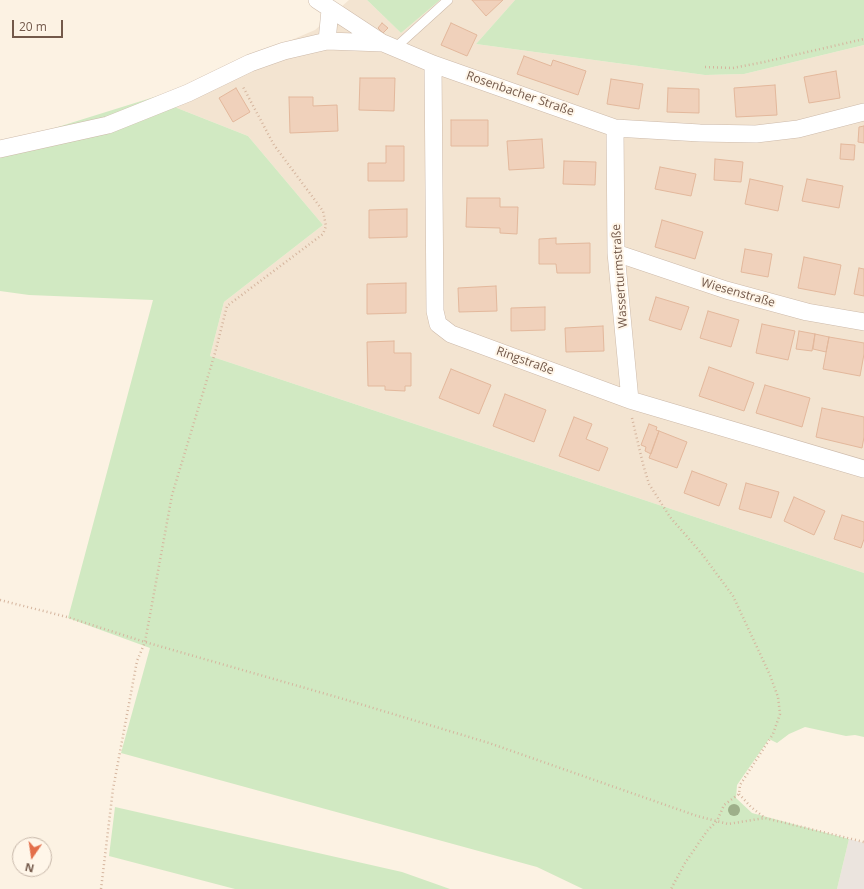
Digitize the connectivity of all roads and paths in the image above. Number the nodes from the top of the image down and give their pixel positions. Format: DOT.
graph roads {
  1 [pos="448,0"];
  2 [pos="323,5"];
  3 [pos="864,39"];
  4 [pos="327,41"];
  5 [pos="389,46"];
  6 [pos="432,64"];
  7 [pos="705,68"];
  8 [pos="234,71"];
  9 [pos="864,112"];
  10 [pos="615,128"];
  11 [pos="0,149"];
  12 [pos="616,253"];
  13 [pos="864,322"];
  14 [pos="630,400"];
  15 [pos="864,469"];
  16 [pos="0,600"];
  17 [pos="145,642"];
  18 [pos="738,794"];
  19 [pos="765,818"];
  20 [pos="717,821"];
  21 [pos="864,842"];
  22 [pos="101,889"];
  23 [pos="671,889"];
  1 -- 5 [label="lane"];
  2 -- 4 [label="street"];
  2 -- 5 [label="street"];
  3 -- 7 [label="path"];
  4 -- 5 [label="street, Rosenbacher Straße"];
  4 -- 8 [label="street, Rosenbacher Straße"];
  5 -- 6 [label="street, Rosenbacher Straße"];
  6 -- 10 [label="street, Rosenbacher Straße"];
  6 -- 14 [label="street, Ringstraße"];
  8 -- 11 [label="street, Rosenbacher Straße"];
  8 -- 17 [label="path"];
  9 -- 10 [label="street, Rosenbacher Straße"];
  10 -- 12 [label="street, Wasserturmstraße"];
  12 -- 13 [label="street, Wiesenstraße"];
  12 -- 14 [label="street, Wasserturmstraße"];
  14 -- 15 [label="street, Ringstraße"];
  14 -- 18 [label="path"];
  16 -- 17 [label="path"];
  17 -- 20 [label="path"];
  17 -- 22 [label="path"];
  18 -- 19 [label="path"];
  18 -- 20 [label="path"];
  19 -- 20 [label="path"];
  19 -- 21 [label="path"];
  20 -- 23 [label="path"];
}
